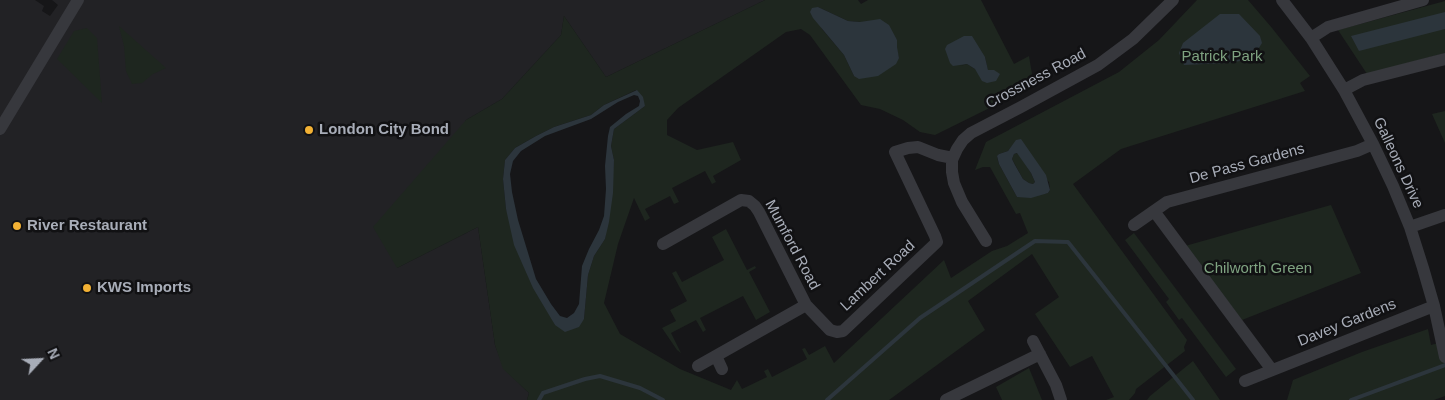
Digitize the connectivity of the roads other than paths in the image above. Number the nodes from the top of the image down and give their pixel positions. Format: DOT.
graph roads {
  1 [pos="78,0"];
  2 [pos="1161,0"];
  3 [pos="1173,0"];
  4 [pos="1282,0"];
  5 [pos="1423,0"];
  6 [pos="1149,24"];
  7 [pos="1311,38"];
  8 [pos="1445,59"];
  9 [pos="1344,90"];
  10 [pos="0,129"];
  11 [pos="1373,144"];
  12 [pos="953,158"];
  13 [pos="1154,211"];
  14 [pos="1445,215"];
  15 [pos="1134,225"];
  16 [pos="1410,227"];
  17 [pos="986,241"];
  18 [pos="663,244"];
  19 [pos="1437,303"];
  20 [pos="806,305"];
  21 [pos="1033,341"];
  22 [pos="1040,354"];
  23 [pos="716,356"];
  24 [pos="1445,357"];
  25 [pos="698,366"];
  26 [pos="722,369"];
  27 [pos="1272,370"];
  28 [pos="1245,382"];
  29 [pos="946,400"];
  30 [pos="1061,400"];
  1 -- 10 [label="street"];
  2 -- 6 [label="street"];
  3 -- 6 [label="street, Crossness Road"];
  4 -- 7 [label="street, Galleons Drive"];
  5 -- 7 [label="street"];
  6 -- 12 [label="street, Crossness Road"];
  7 -- 9 [label="street, Galleons Drive"];
  8 -- 9 [label="street"];
  9 -- 11 [label="street, Galleons Drive"];
  11 -- 13 [label="street, De Pass Gardens"];
  11 -- 16 [label="street, Galleons Drive"];
  12 -- 17 [label="street"];
  12 -- 20 [label="street, Lambert Road"];
  13 -- 15 [label="street, De Pass Gardens"];
  13 -- 27 [label="street"];
  14 -- 16 [label="street"];
  16 -- 19 [label="street, Galleons Drive"];
  18 -- 20 [label="street, Mumford Road"];
  19 -- 24 [label="street, Galleons Drive"];
  19 -- 27 [label="street, Davey Gardens"];
  20 -- 23 [label="street"];
  21 -- 22 [label="street"];
  22 -- 29 [label="street"];
  22 -- 30 [label="street"];
  23 -- 25 [label="street"];
  23 -- 26 [label="street"];
  27 -- 28 [label="street, Davey Gardens"];
}
